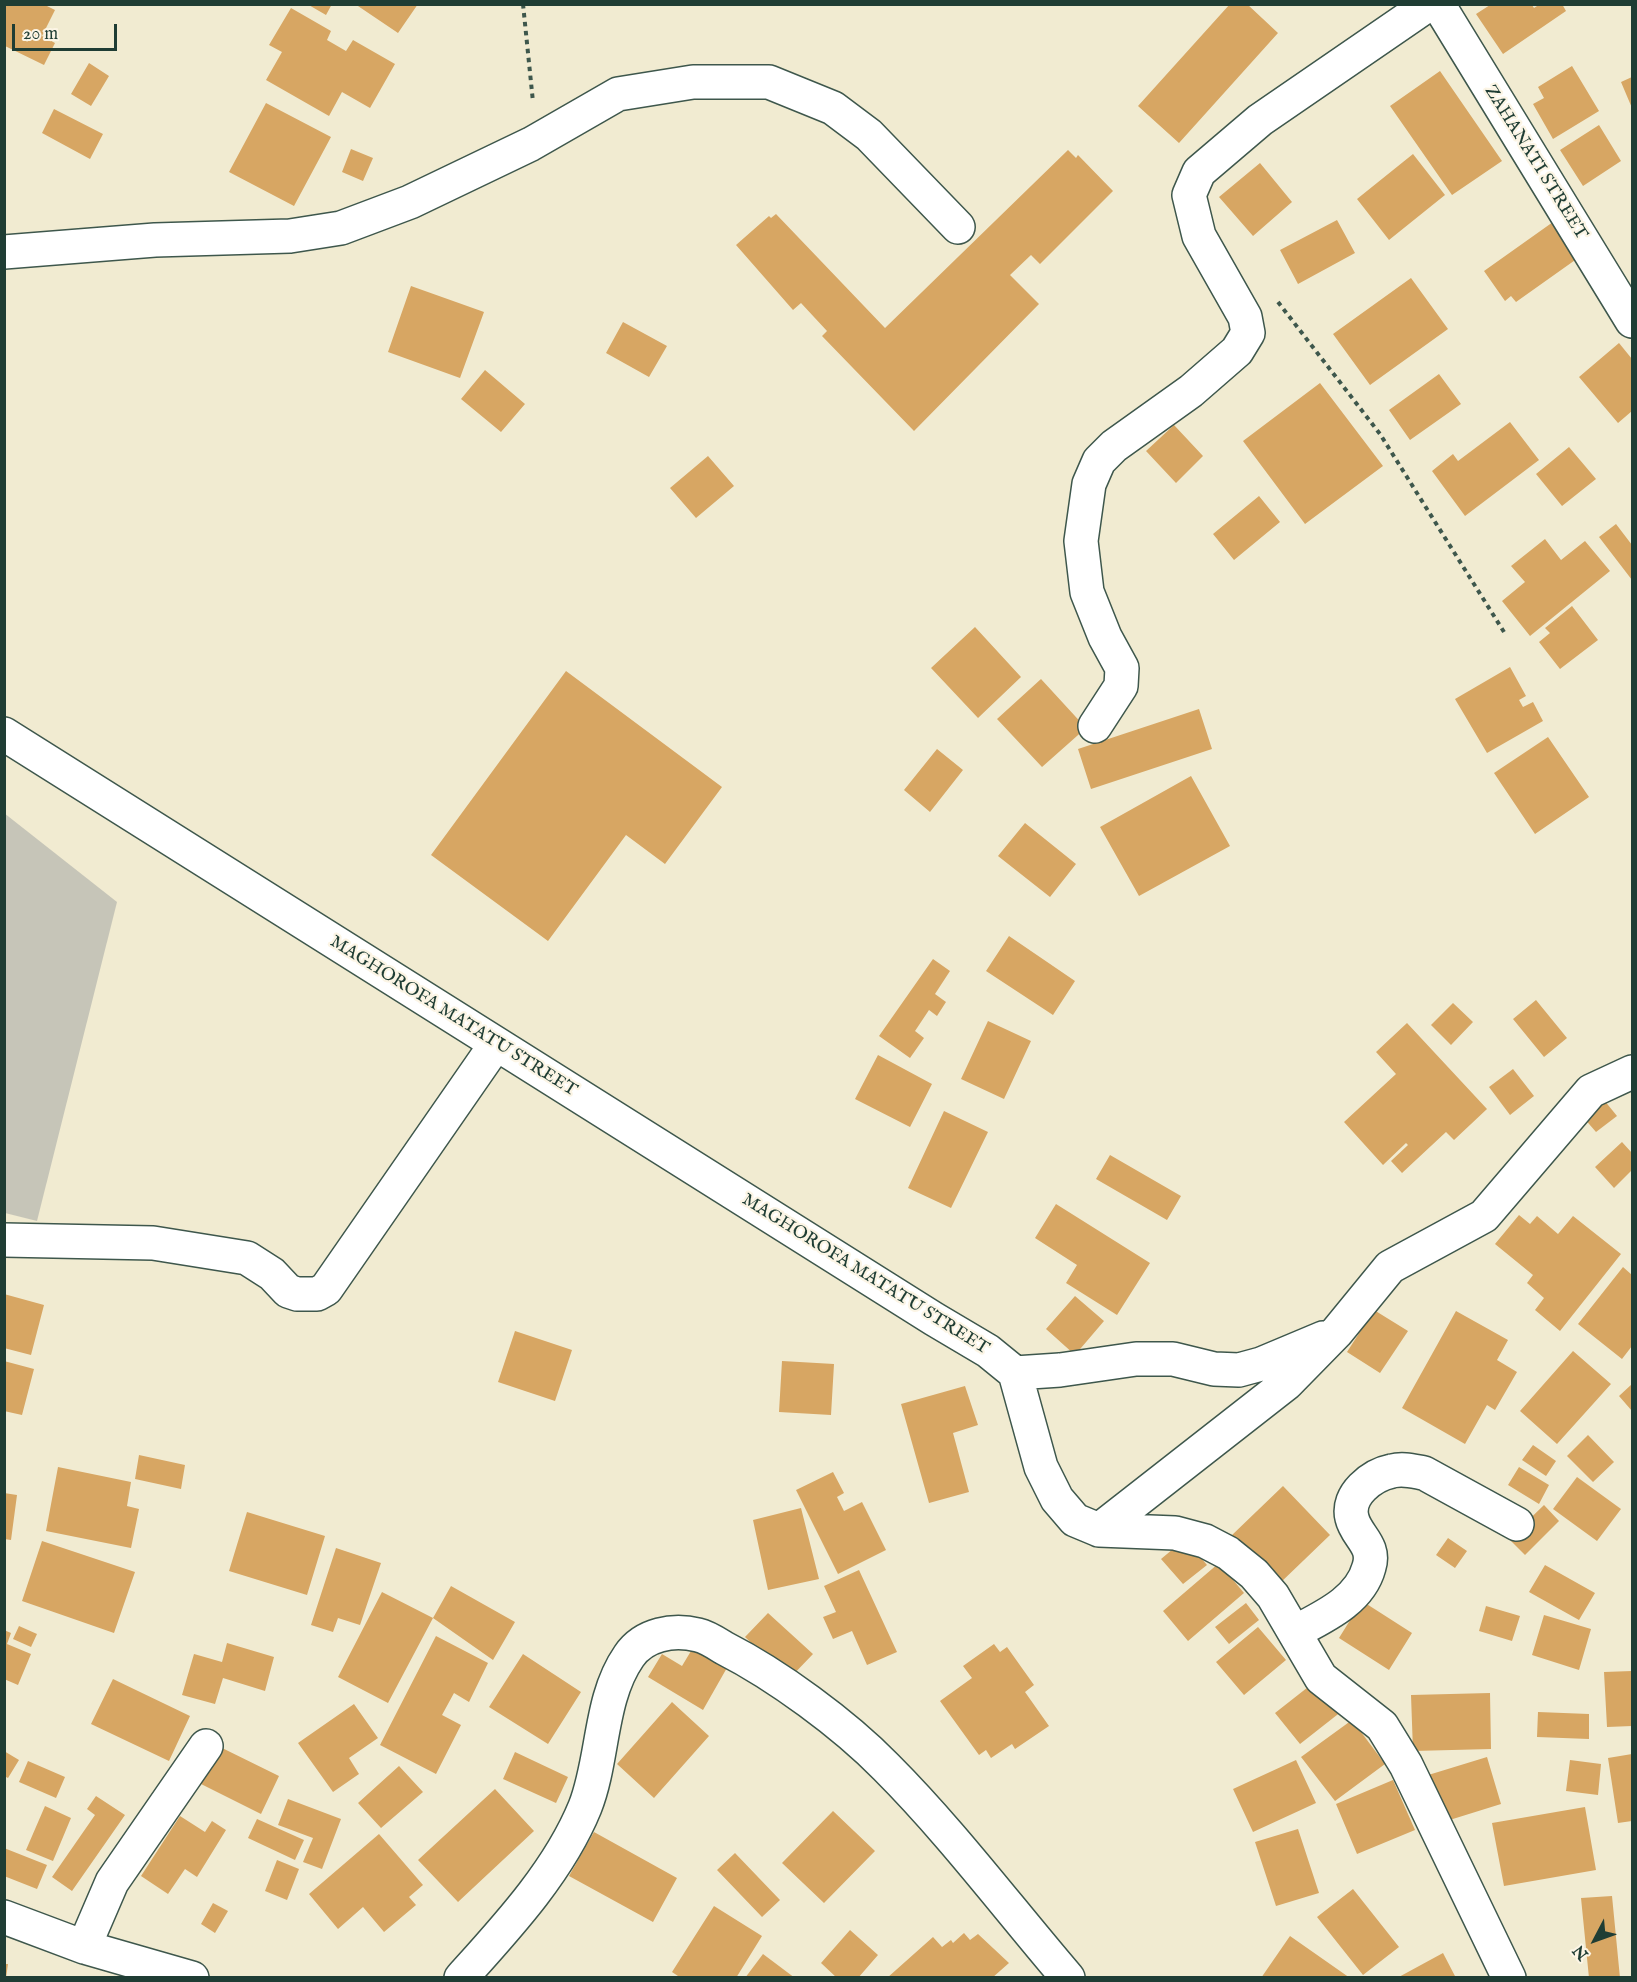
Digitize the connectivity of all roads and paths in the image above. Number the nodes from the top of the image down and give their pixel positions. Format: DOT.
graph roads {
  1 [pos="523,4"];
  2 [pos="1430,4"];
  3 [pos="1438,4"];
  4 [pos="534,114"];
  5 [pos="958,227"];
  6 [pos="4,252"];
  7 [pos="1272,294"];
  8 [pos="1632,321"];
  9 [pos="1504,632"];
  10 [pos="1095,726"];
  11 [pos="4,734"];
  12 [pos="496,1044"];
  13 [pos="1632,1072"];
  14 [pos="4,1240"];
  15 [pos="1336,1333"];
  16 [pos="1015,1373"];
  17 [pos="1517,1524"];
  18 [pos="1099,1530"];
  19 [pos="1295,1632"];
  20 [pos="206,1746"];
  21 [pos="4,1917"];
  22 [pos="84,1947"];
  23 [pos="192,1977"];
  24 [pos="462,1977"];
  25 [pos="1068,1977"];
  26 [pos="1509,1977"];
  1 -- 4 [label="path"];
  2 -- 10 [label="street"];
  3 -- 8 [label="street, ZAHANATI STREET"];
  5 -- 6 [label="street"];
  7 -- 9 [label="path"];
  11 -- 12 [label="street, MAGHOROFA MATATU STREET"];
  12 -- 14 [label="street"];
  12 -- 16 [label="street, MAGHOROFA MATATU STREET"];
  13 -- 15 [label="street"];
  15 -- 16 [label="street"];
  15 -- 18 [label="street"];
  16 -- 18 [label="street"];
  17 -- 19 [label="street"];
  18 -- 19 [label="street"];
  19 -- 26 [label="street"];
  20 -- 22 [label="street"];
  21 -- 22 [label="street"];
  22 -- 23 [label="street"];
  24 -- 25 [label="street"];
}
